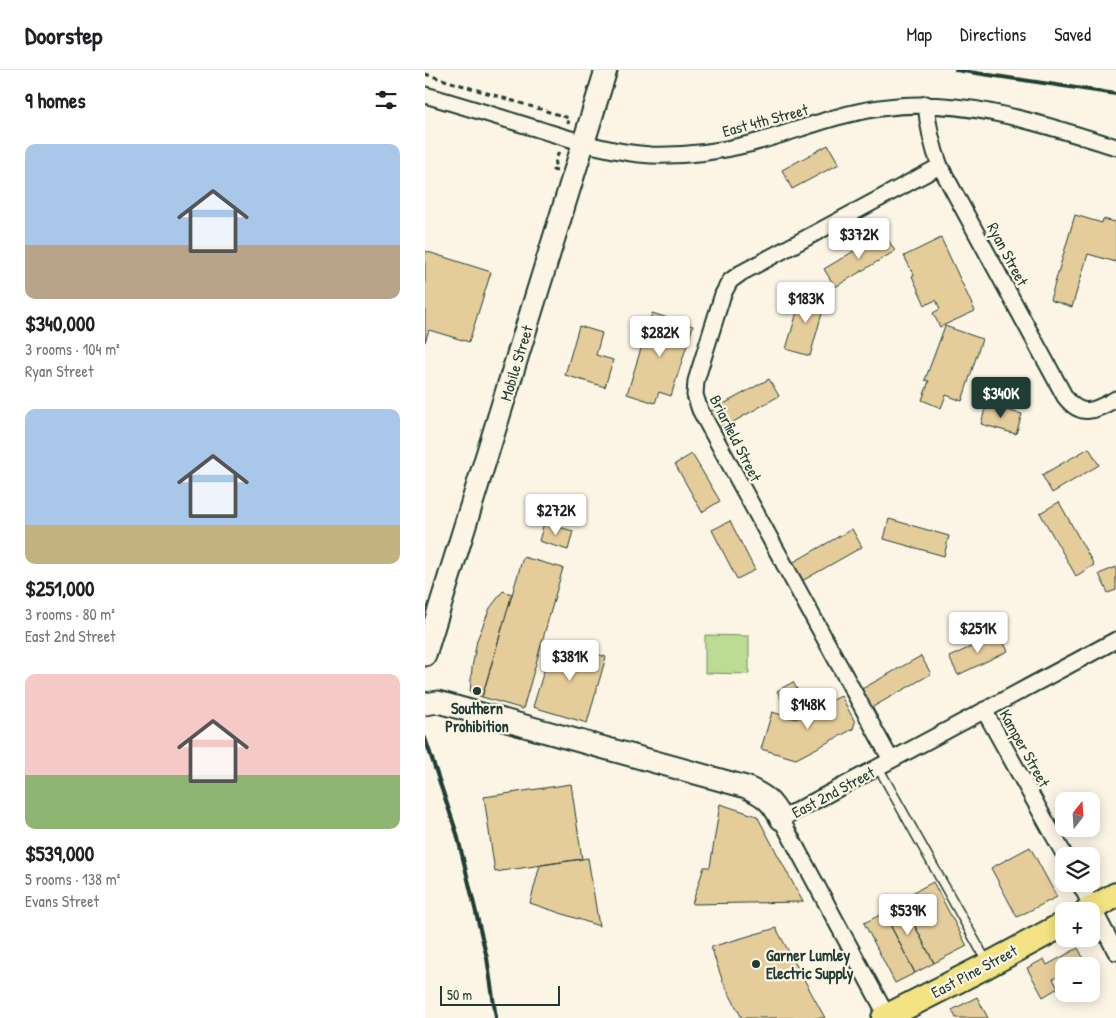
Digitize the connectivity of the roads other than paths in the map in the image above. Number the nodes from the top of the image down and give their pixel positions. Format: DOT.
graph roads {
  1 [pos="606,70"];
  2 [pos="425,95"];
  3 [pos="926,104"];
  4 [pos="585,143"];
  5 [pos="1116,147"];
  6 [pos="940,166"];
  7 [pos="1116,399"];
  8 [pos="1116,640"];
  9 [pos="425,655"];
  10 [pos="425,704"];
  11 [pos="984,710"];
  12 [pos="885,764"];
  13 [pos="781,819"];
  14 [pos="1060,847"];
  15 [pos="1116,895"];
  16 [pos="1100,904"];
  17 [pos="1100,926"];
  18 [pos="1055,929"];
  19 [pos="1116,952"];
  20 [pos="988,965"];
  21 [pos="887,1017"];
  1 -- 4 [label="street, Mobile Street"];
  2 -- 4 [label="street, East 4th Street"];
  3 -- 4 [label="street, East 4th Street"];
  3 -- 5 [label="street, East 4th Street"];
  3 -- 6 [label="street, Ryan Street"];
  4 -- 9 [label="street, Mobile Street"];
  6 -- 7 [label="street, Ryan Street"];
  6 -- 12 [label="street, Briarfield Street"];
  8 -- 11 [label="street, East 2nd Street"];
  10 -- 13 [label="street, East 2nd Street"];
  11 -- 12 [label="street, East 2nd Street"];
  11 -- 14 [label="street, Kamper Street"];
  12 -- 13 [label="street, East 2nd Street"];
  12 -- 20 [label="lane"];
  13 -- 21 [label="street"];
  15 -- 16 [label="main road"];
  17 -- 19 [label="street"];
  18 -- 20 [label="main road, East Pine Street"];
  20 -- 21 [label="main road, East Pine Street"];
}
